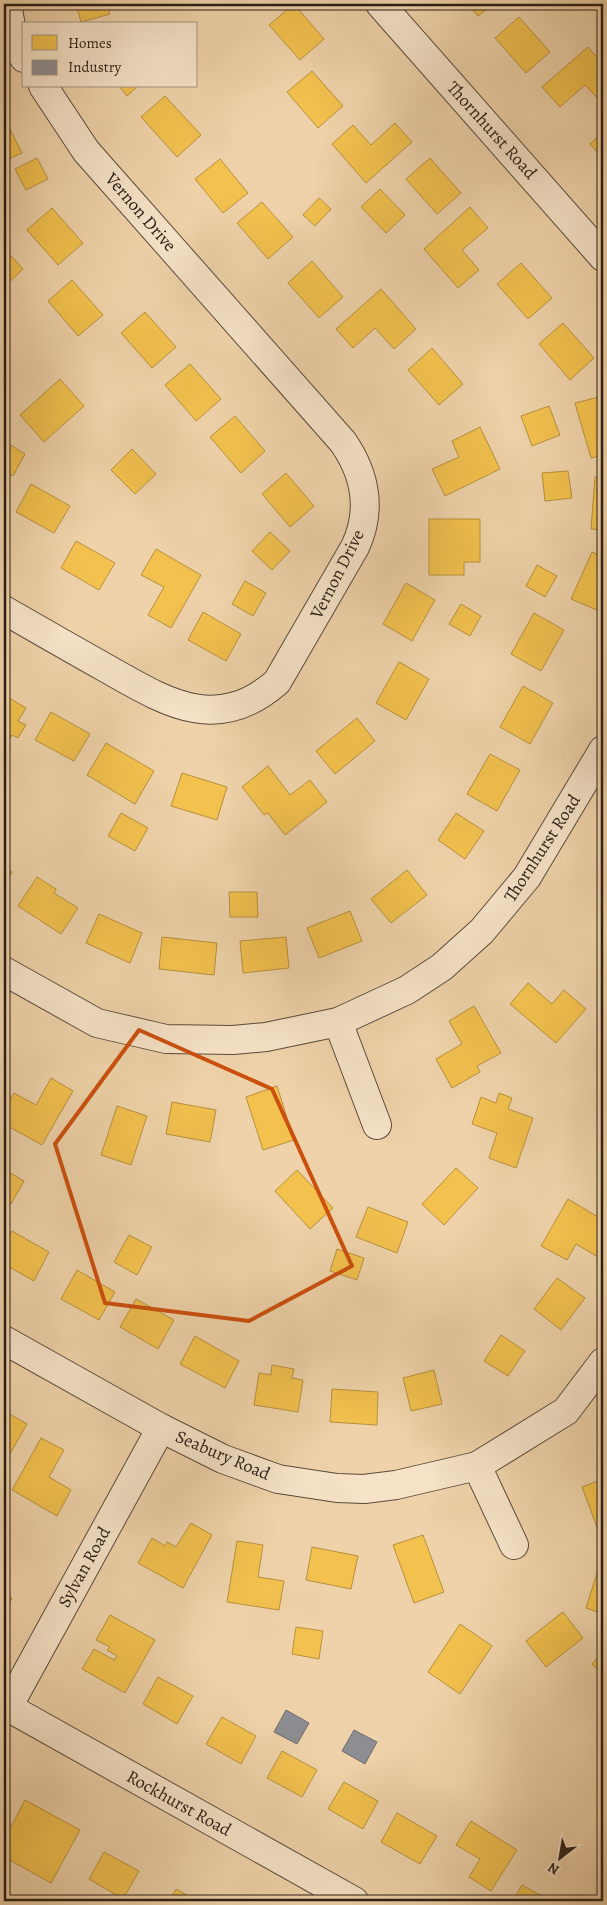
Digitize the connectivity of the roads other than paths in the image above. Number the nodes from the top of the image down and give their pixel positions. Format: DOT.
graph roads {
  1 [pos="7,4"];
  2 [pos="380,4"];
  3 [pos="14,50"];
  4 [pos="44,88"];
  5 [pos="603,256"];
  6 [pos="4,610"];
  7 [pos="603,750"];
  8 [pos="4,971"];
  9 [pos="338,1022"];
  10 [pos="378,1125"];
  11 [pos="4,1340"];
  12 [pos="603,1362"];
  13 [pos="161,1428"];
  14 [pos="477,1466"];
  15 [pos="514,1546"];
  16 [pos="6,1706"];
  17 [pos="354,1901"];
  1 -- 3 [label="street"];
  2 -- 5 [label="street, Thornhurst Road"];
  4 -- 6 [label="street, Vernon Drive"];
  7 -- 9 [label="street, Thornhurst Road"];
  8 -- 9 [label="street, Thornhurst Road"];
  9 -- 10 [label="street"];
  11 -- 13 [label="street, Seabury Road"];
  12 -- 14 [label="street, Seabury Road"];
  13 -- 14 [label="street, Seabury Road"];
  13 -- 16 [label="street, Sylvan Road"];
  14 -- 15 [label="street"];
  16 -- 17 [label="street, Rockhurst Road"];
}
